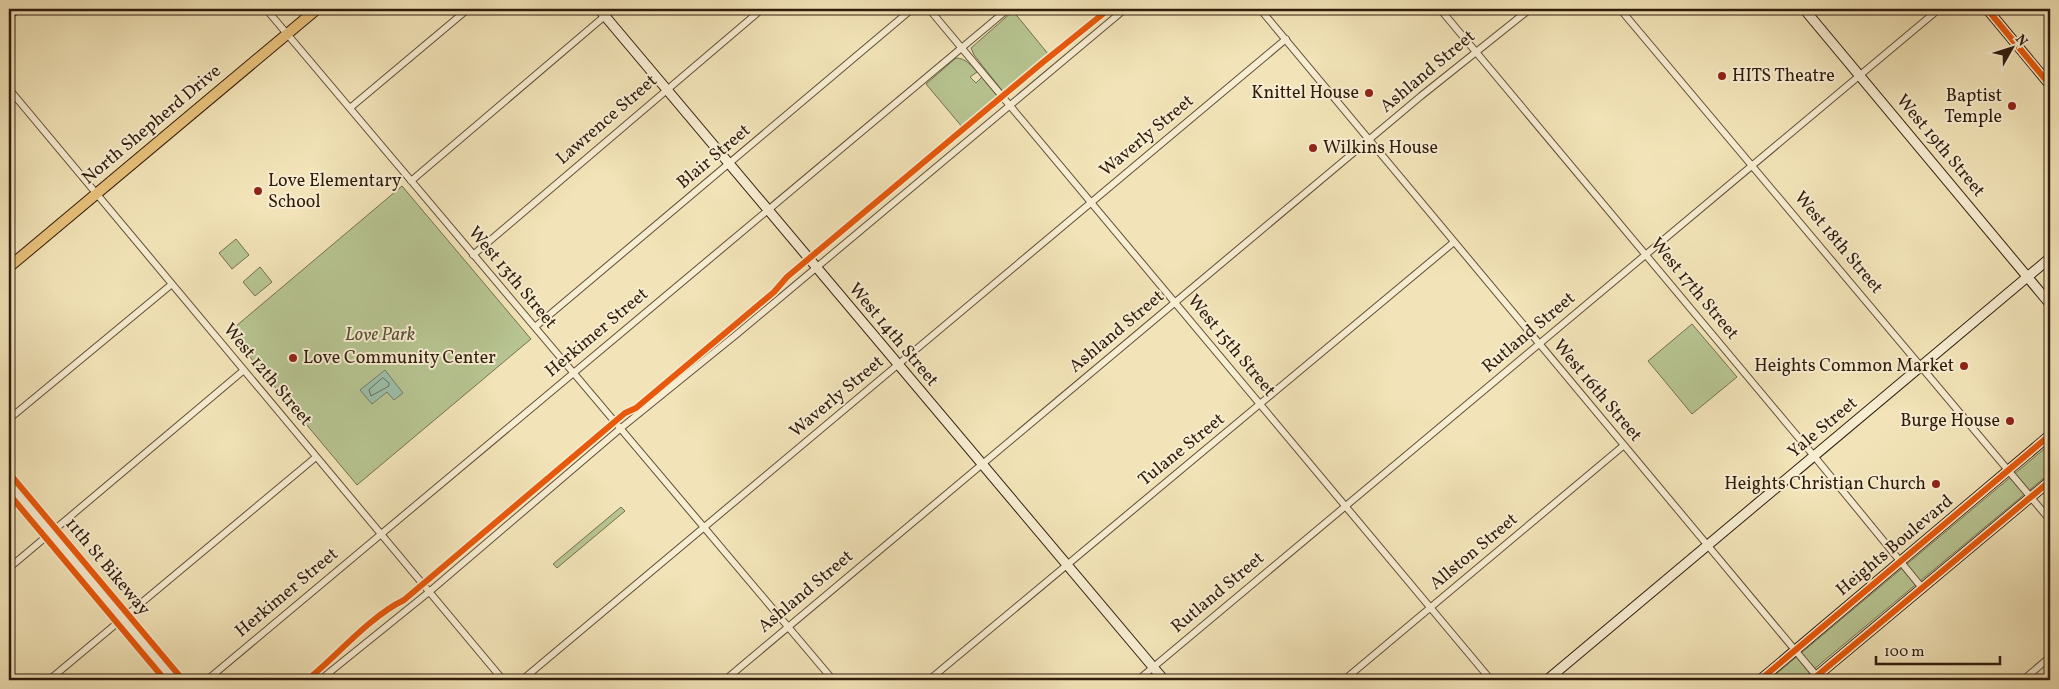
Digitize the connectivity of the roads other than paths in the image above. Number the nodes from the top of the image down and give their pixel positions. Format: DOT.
graph roads {
  1 [pos="14,9"];
  2 [pos="266,9"];
  3 [pos="317,9"];
  4 [pos="468,9"];
  5 [pos="613,9"];
  6 [pos="762,9"];
  7 [pos="912,9"];
  8 [pos="930,9"];
  9 [pos="1008,9"];
  10 [pos="1125,9"];
  11 [pos="1260,9"];
  12 [pos="1440,9"];
  13 [pos="1530,9"];
  14 [pos="1620,9"];
  15 [pos="1804,9"];
  16 [pos="1939,9"];
  17 [pos="1987,9"];
  18 [pos="601,12"];
  19 [pos="9,14"];
  20 [pos="287,34"];
  21 [pos="1286,39"];
  22 [pos="962,47"];
  23 [pos="1476,52"];
  24 [pos="1860,75"];
  25 [pos="2050,85"];
  26 [pos="9,88"];
  27 [pos="666,89"];
  28 [pos="1010,105"];
  29 [pos="350,108"];
  30 [pos="1370,140"];
  31 [pos="728,164"];
  32 [pos="1753,165"];
  33 [pos="411,181"];
  34 [pos="96,193"];
  35 [pos="1092,203"];
  36 [pos="768,210"];
  37 [pos="1454,242"];
  38 [pos="473,255"];
  39 [pos="1646,255"];
  40 [pos="2050,258"];
  41 [pos="9,266"];
  42 [pos="815,268"];
  43 [pos="2028,277"];
  44 [pos="172,284"];
  45 [pos="1175,302"];
  46 [pos="2050,304"];
  47 [pos="534,327"];
  48 [pos="1539,344"];
  49 [pos="898,366"];
  50 [pos="1922,366"];
  51 [pos="244,370"];
  52 [pos="573,372"];
  53 [pos="1261,404"];
  54 [pos="9,419"];
  55 [pos="621,428"];
  56 [pos="2050,435"];
  57 [pos="1624,446"];
  58 [pos="1814,456"];
  59 [pos="316,457"];
  60 [pos="982,465"];
  61 [pos="2008,470"];
  62 [pos="2050,481"];
  63 [pos="9,483"];
  64 [pos="2031,498"];
  65 [pos="1346,506"];
  66 [pos="2050,520"];
  67 [pos="704,528"];
  68 [pos="50,532"];
  69 [pos="380,534"];
  70 [pos="1707,546"];
  71 [pos="1900,561"];
  72 [pos="1066,564"];
  73 [pos="9,568"];
  74 [pos="1923,589"];
  75 [pos="429,592"];
  76 [pos="1431,607"];
  77 [pos="123,618"];
  78 [pos="788,627"];
  79 [pos="1796,651"];
  80 [pos="2050,657"];
  81 [pos="1153,667"];
  82 [pos="1816,679"];
  83 [pos="48,680"];
  84 [pos="175,680"];
  85 [pos="207,680"];
  86 [pos="320,680"];
  87 [pos="503,680"];
  88 [pos="522,680"];
  89 [pos="725,680"];
  90 [pos="833,680"];
  91 [pos="929,680"];
  92 [pos="1138,680"];
  93 [pos="1164,680"];
  94 [pos="1344,680"];
  95 [pos="1491,680"];
  96 [pos="1547,680"];
  97 [pos="1760,680"];
  98 [pos="2023,680"];
  1 -- 19 [label="main road"];
  2 -- 20 [label="street, West 13th Street"];
  3 -- 20 [label="main road, North Shepherd Drive"];
  4 -- 29 [label="street"];
  5 -- 18 [label="street"];
  6 -- 27 [label="street, Lawrence Street"];
  7 -- 31 [label="street, Blair Street"];
  8 -- 22 [label="street, West 15th Street"];
  9 -- 22 [label="street, Herkimer Street"];
  10 -- 28 [label="street"];
  11 -- 21 [label="street, West 16th Street"];
  12 -- 23 [label="street, West 17th Street"];
  13 -- 23 [label="street, Ashland Street"];
  14 -- 32 [label="street, West 18th Street"];
  15 -- 24 [label="main road, West 19th Street"];
  16 -- 24 [label="street, Rutland Street"];
  17 -- 25 [label="main road"];
  18 -- 27 [label="main road, West 14th Street"];
  18 -- 33 [label="street"];
  20 -- 29 [label="street, West 13th Street"];
  20 -- 34 [label="main road, North Shepherd Drive"];
  21 -- 30 [label="street, West 16th Street"];
  21 -- 35 [label="street, Waverly Street"];
  22 -- 28 [label="street, West 15th Street"];
  22 -- 36 [label="street, Herkimer Street"];
  23 -- 30 [label="street, Ashland Street"];
  23 -- 39 [label="street, West 17th Street"];
  24 -- 32 [label="street, Rutland Street"];
  24 -- 43 [label="main road, West 19th Street"];
  26 -- 34 [label="street, West 12th Street"];
  27 -- 31 [label="main road, West 14th Street"];
  27 -- 38 [label="street, Lawrence Street"];
  28 -- 35 [label="street, West 15th Street"];
  28 -- 42 [label="street"];
  29 -- 33 [label="street, West 13th Street"];
  30 -- 37 [label="street, West 16th Street"];
  30 -- 45 [label="street, Ashland Street"];
  31 -- 36 [label="main road, West 14th Street"];
  31 -- 47 [label="street, Blair Street"];
  32 -- 39 [label="street, Rutland Street"];
  32 -- 50 [label="street, West 18th Street"];
  33 -- 38 [label="street, West 13th Street"];
  34 -- 41 [label="main road, North Shepherd Drive"];
  34 -- 44 [label="street, West 12th Street"];
  35 -- 45 [label="street, West 15th Street"];
  35 -- 49 [label="street, Waverly Street"];
  36 -- 42 [label="main road, West 14th Street"];
  36 -- 52 [label="street, Herkimer Street"];
  37 -- 48 [label="street, West 16th Street"];
  37 -- 53 [label="street, Tulane Street"];
  38 -- 47 [label="street, West 13th Street"];
  39 -- 48 [label="street, Rutland Street"];
  39 -- 58 [label="street, West 17th Street"];
  40 -- 43 [label="main road, Yale Street"];
  42 -- 49 [label="main road, West 14th Street"];
  42 -- 55 [label="street"];
  43 -- 46 [label="main road, West 19th Street"];
  43 -- 50 [label="main road, Yale Street"];
  44 -- 51 [label="street, West 12th Street"];
  44 -- 54 [label="street"];
  45 -- 53 [label="street, West 15th Street"];
  45 -- 60 [label="street, Ashland Street"];
  47 -- 52 [label="street, West 13th Street"];
  48 -- 57 [label="street, West 16th Street"];
  48 -- 65 [label="street, Rutland Street"];
  49 -- 60 [label="main road, West 14th Street"];
  49 -- 67 [label="street, Waverly Street"];
  50 -- 58 [label="main road, Yale Street"];
  50 -- 61 [label="street, West 18th Street"];
  51 -- 59 [label="street, West 12th Street"];
  51 -- 68 [label="street"];
  52 -- 55 [label="street, West 13th Street"];
  52 -- 69 [label="street, Herkimer Street"];
  53 -- 65 [label="street, West 15th Street"];
  53 -- 72 [label="street, Tulane Street"];
  55 -- 67 [label="street, West 13th Street"];
  55 -- 75 [label="street"];
  56 -- 61 [label="main road, Heights Boulevard"];
  57 -- 70 [label="street, West 16th Street"];
  57 -- 76 [label="street, Allston Street"];
  58 -- 70 [label="main road, Yale Street"];
  58 -- 71 [label="street, West 17th Street"];
  59 -- 69 [label="street, West 12th Street"];
  59 -- 77 [label="street"];
  60 -- 72 [label="main road, West 14th Street"];
  60 -- 78 [label="street, Ashland Street"];
  61 -- 64 [label="street, West 18th Street"];
  61 -- 71 [label="main road, Heights Boulevard"];
  62 -- 64 [label="main road"];
  63 -- 68 [label="main road"];
  64 -- 66 [label="street, West 18th Street"];
  64 -- 74 [label="main road"];
  65 -- 76 [label="street, West 15th Street"];
  65 -- 81 [label="street, Rutland Street"];
  67 -- 78 [label="street, West 13th Street"];
  67 -- 88 [label="street, Waverly Street"];
  68 -- 73 [label="street"];
  68 -- 77 [label="main road"];
  69 -- 75 [label="street, West 12th Street"];
  69 -- 85 [label="street, Herkimer Street"];
  70 -- 79 [label="street, West 16th Street"];
  70 -- 96 [label="main road, Yale Street"];
  71 -- 74 [label="street, West 17th Street"];
  71 -- 79 [label="main road, Heights Boulevard"];
  72 -- 81 [label="main road, West 14th Street"];
  72 -- 91 [label="street, Tulane Street"];
  74 -- 82 [label="main road"];
  75 -- 86 [label="street"];
  75 -- 87 [label="street, West 12th Street"];
  76 -- 94 [label="street, Allston Street"];
  76 -- 95 [label="street, West 15th Street"];
  77 -- 83 [label="street"];
  77 -- 84 [label="main road"];
  78 -- 89 [label="street, Ashland Street"];
  78 -- 90 [label="street, West 13th Street"];
  79 -- 82 [label="street, West 16th Street"];
  79 -- 97 [label="main road, Heights Boulevard"];
  80 -- 98 [label="street"];
  81 -- 92 [label="street, Rutland Street"];
  81 -- 93 [label="main road, West 14th Street"];
}
